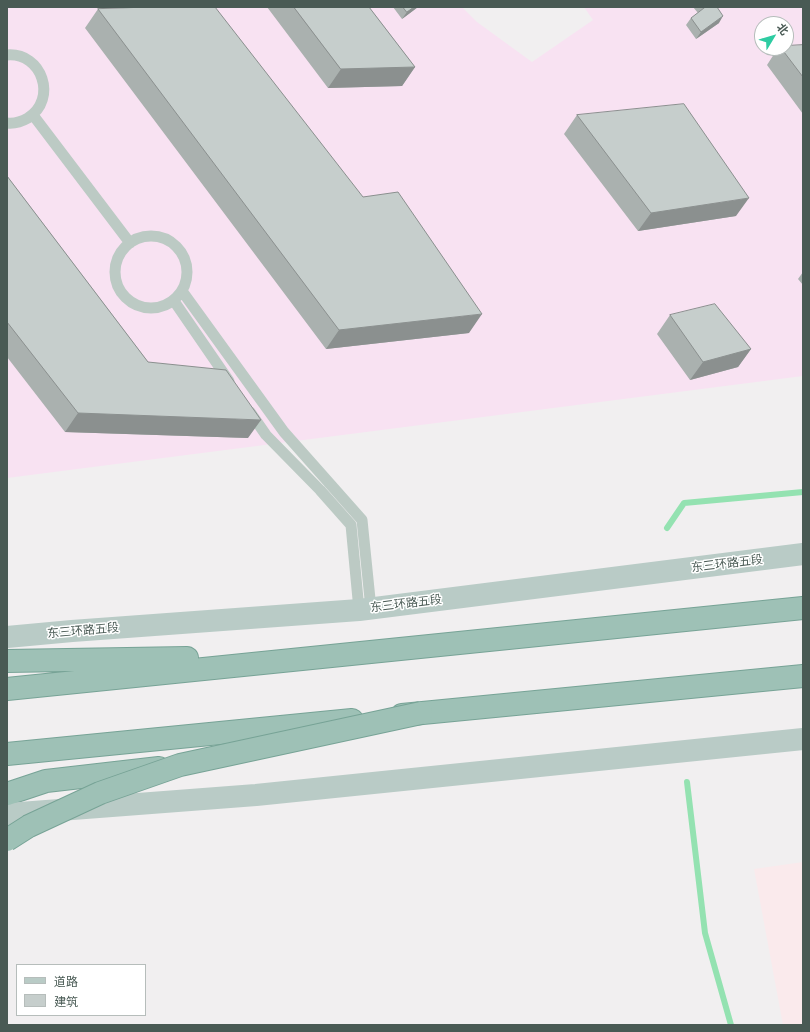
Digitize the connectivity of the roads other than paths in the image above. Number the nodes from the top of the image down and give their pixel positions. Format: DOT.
graph roads {
  1 [pos="7,55"];
  2 [pos="33,115"];
  3 [pos="7,123"];
  4 [pos="130,243"];
  5 [pos="182,292"];
  6 [pos="174,301"];
  7 [pos="235,390"];
  8 [pos="244,403"];
  9 [pos="803,554"];
  10 [pos="803,608"];
  11 [pos="365,610"];
  12 [pos="7,637"];
  13 [pos="384,650"];
  14 [pos="7,661"];
  15 [pos="803,676"];
  16 [pos="7,689"];
  17 [pos="422,713"];
  18 [pos="803,739"];
  19 [pos="7,754"];
  20 [pos="180,765"];
  21 [pos="7,794"];
  22 [pos="7,814"];
  23 [pos="7,840"];
  1 -- 2 [label="lane"];
  2 -- 3 [label="lane"];
  2 -- 4 [label="lane"];
  4 -- 5 [label="lane"];
  4 -- 6 [label="lane"];
  5 -- 6 [label="lane"];
  5 -- 11 [label="lane"];
  6 -- 7 [label="lane"];
  8 -- 11 [label="lane"];
  9 -- 11 [label="main road, 东三环路五段"];
  10 -- 13 [label="highway"];
  11 -- 12 [label="main road, 东三环路五段"];
  13 -- 14 [label="highway"];
  13 -- 16 [label="highway"];
  15 -- 17 [label="highway"];
  17 -- 19 [label="highway, bridge"];
  17 -- 20 [label="highway, bridge"];
  18 -- 22 [label="main road"];
  20 -- 21 [label="highway, bridge"];
  20 -- 23 [label="highway, bridge"];
}
